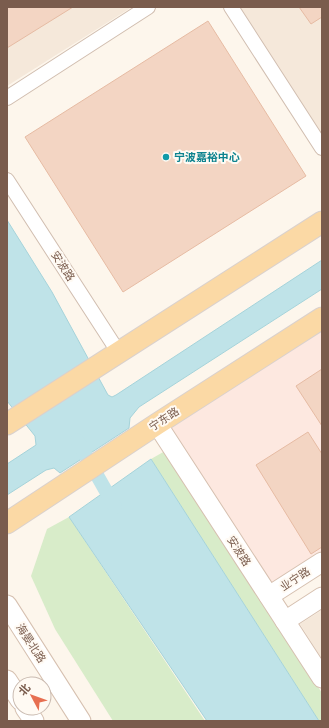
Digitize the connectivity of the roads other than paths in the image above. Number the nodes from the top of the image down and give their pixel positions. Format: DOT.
graph roads {
  1 [pos="148,7"];
  2 [pos="231,7"];
  3 [pos="7,98"];
  4 [pos="322,148"];
  5 [pos="7,180"];
  6 [pos="322,222"];
  7 [pos="322,318"];
  8 [pos="119,353"];
  9 [pos="10,422"];
  10 [pos="157,424"];
  11 [pos="7,523"];
  12 [pos="322,562"];
  13 [pos="269,596"];
  14 [pos="322,597"];
  15 [pos="7,605"];
  16 [pos="285,621"];
  17 [pos="322,678"];
  18 [pos="81,721"];
  1 -- 3 [label="street"];
  2 -- 4 [label="street"];
  5 -- 8 [label="street, 安波路"];
  6 -- 8 [label="main road"];
  7 -- 10 [label="main road, 宁东路"];
  8 -- 9 [label="main road"];
  10 -- 11 [label="main road, 宁东路"];
  10 -- 13 [label="street, 安波路"];
  12 -- 13 [label="street, 业宁路"];
  13 -- 16 [label="street, 安波路"];
  14 -- 16 [label="street"];
  15 -- 18 [label="street, 海晏北路"];
  16 -- 17 [label="street, 安波路"];
}
